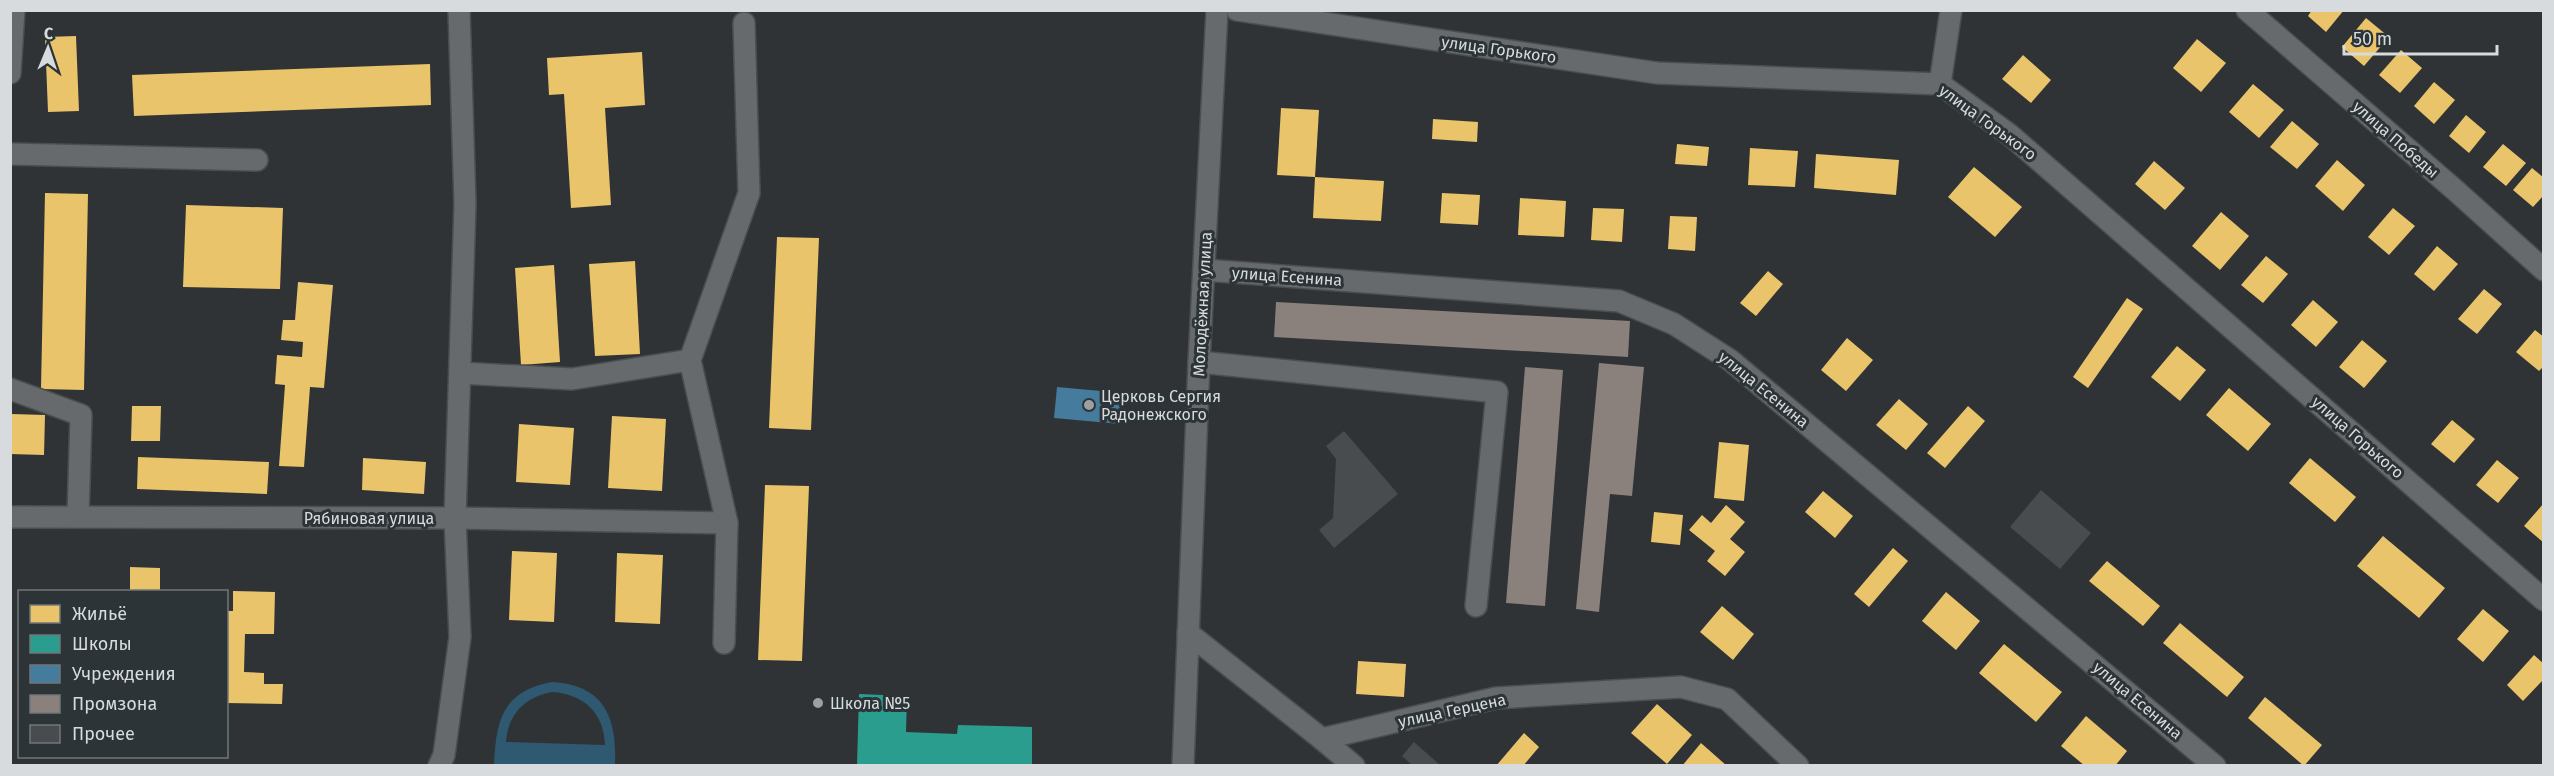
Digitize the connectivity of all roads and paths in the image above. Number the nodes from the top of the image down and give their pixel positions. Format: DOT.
graph roads {
  1 [pos="14,10"];
  2 [pos="459,10"];
  3 [pos="1217,10"];
  4 [pos="1237,10"];
  5 [pos="1951,10"];
  6 [pos="2247,10"];
  7 [pos="744,23"];
  8 [pos="11,50"];
  9 [pos="10,73"];
  10 [pos="1940,84"];
  11 [pos="10,154"];
  12 [pos="257,160"];
  13 [pos="1204,270"];
  14 [pos="2544,270"];
  15 [pos="690,360"];
  16 [pos="1199,362"];
  17 [pos="460,373"];
  18 [pos="10,389"];
  19 [pos="10,517"];
  20 [pos="78,517"];
  21 [pos="455,518"];
  22 [pos="728,523"];
  23 [pos="2544,600"];
  24 [pos="1476,606"];
  25 [pos="1188,633"];
  26 [pos="724,643"];
  27 [pos="1322,739"];
  28 [pos="439,765"];
  29 [pos="1183,765"];
  30 [pos="1354,765"];
  31 [pos="1798,765"];
  32 [pos="2215,765"];
  1 -- 8 [label="street"];
  2 -- 17 [label="street"];
  3 -- 13 [label="street, Молодёжная улица"];
  4 -- 10 [label="street, улица Горького"];
  5 -- 10 [label="street"];
  6 -- 14 [label="street, улица Победы"];
  7 -- 15 [label="street"];
  8 -- 9 [label="street"];
  10 -- 23 [label="street, улица Горького"];
  11 -- 12 [label="street"];
  13 -- 16 [label="street, Молодёжная улица"];
  13 -- 32 [label="street, улица Есенина"];
  15 -- 17 [label="street"];
  15 -- 22 [label="street"];
  16 -- 24 [label="street"];
  16 -- 25 [label="street, Молодёжная улица"];
  17 -- 21 [label="street"];
  18 -- 20 [label="street"];
  19 -- 20 [label="street, Рябиновая улица"];
  20 -- 21 [label="street, Рябиновая улица"];
  21 -- 22 [label="street, Рябиновая улица"];
  21 -- 28 [label="street"];
  22 -- 26 [label="street"];
  25 -- 27 [label="street"];
  25 -- 29 [label="street, Молодёжная улица"];
  27 -- 30 [label="street"];
  27 -- 31 [label="street, улица Герцена"];
}
